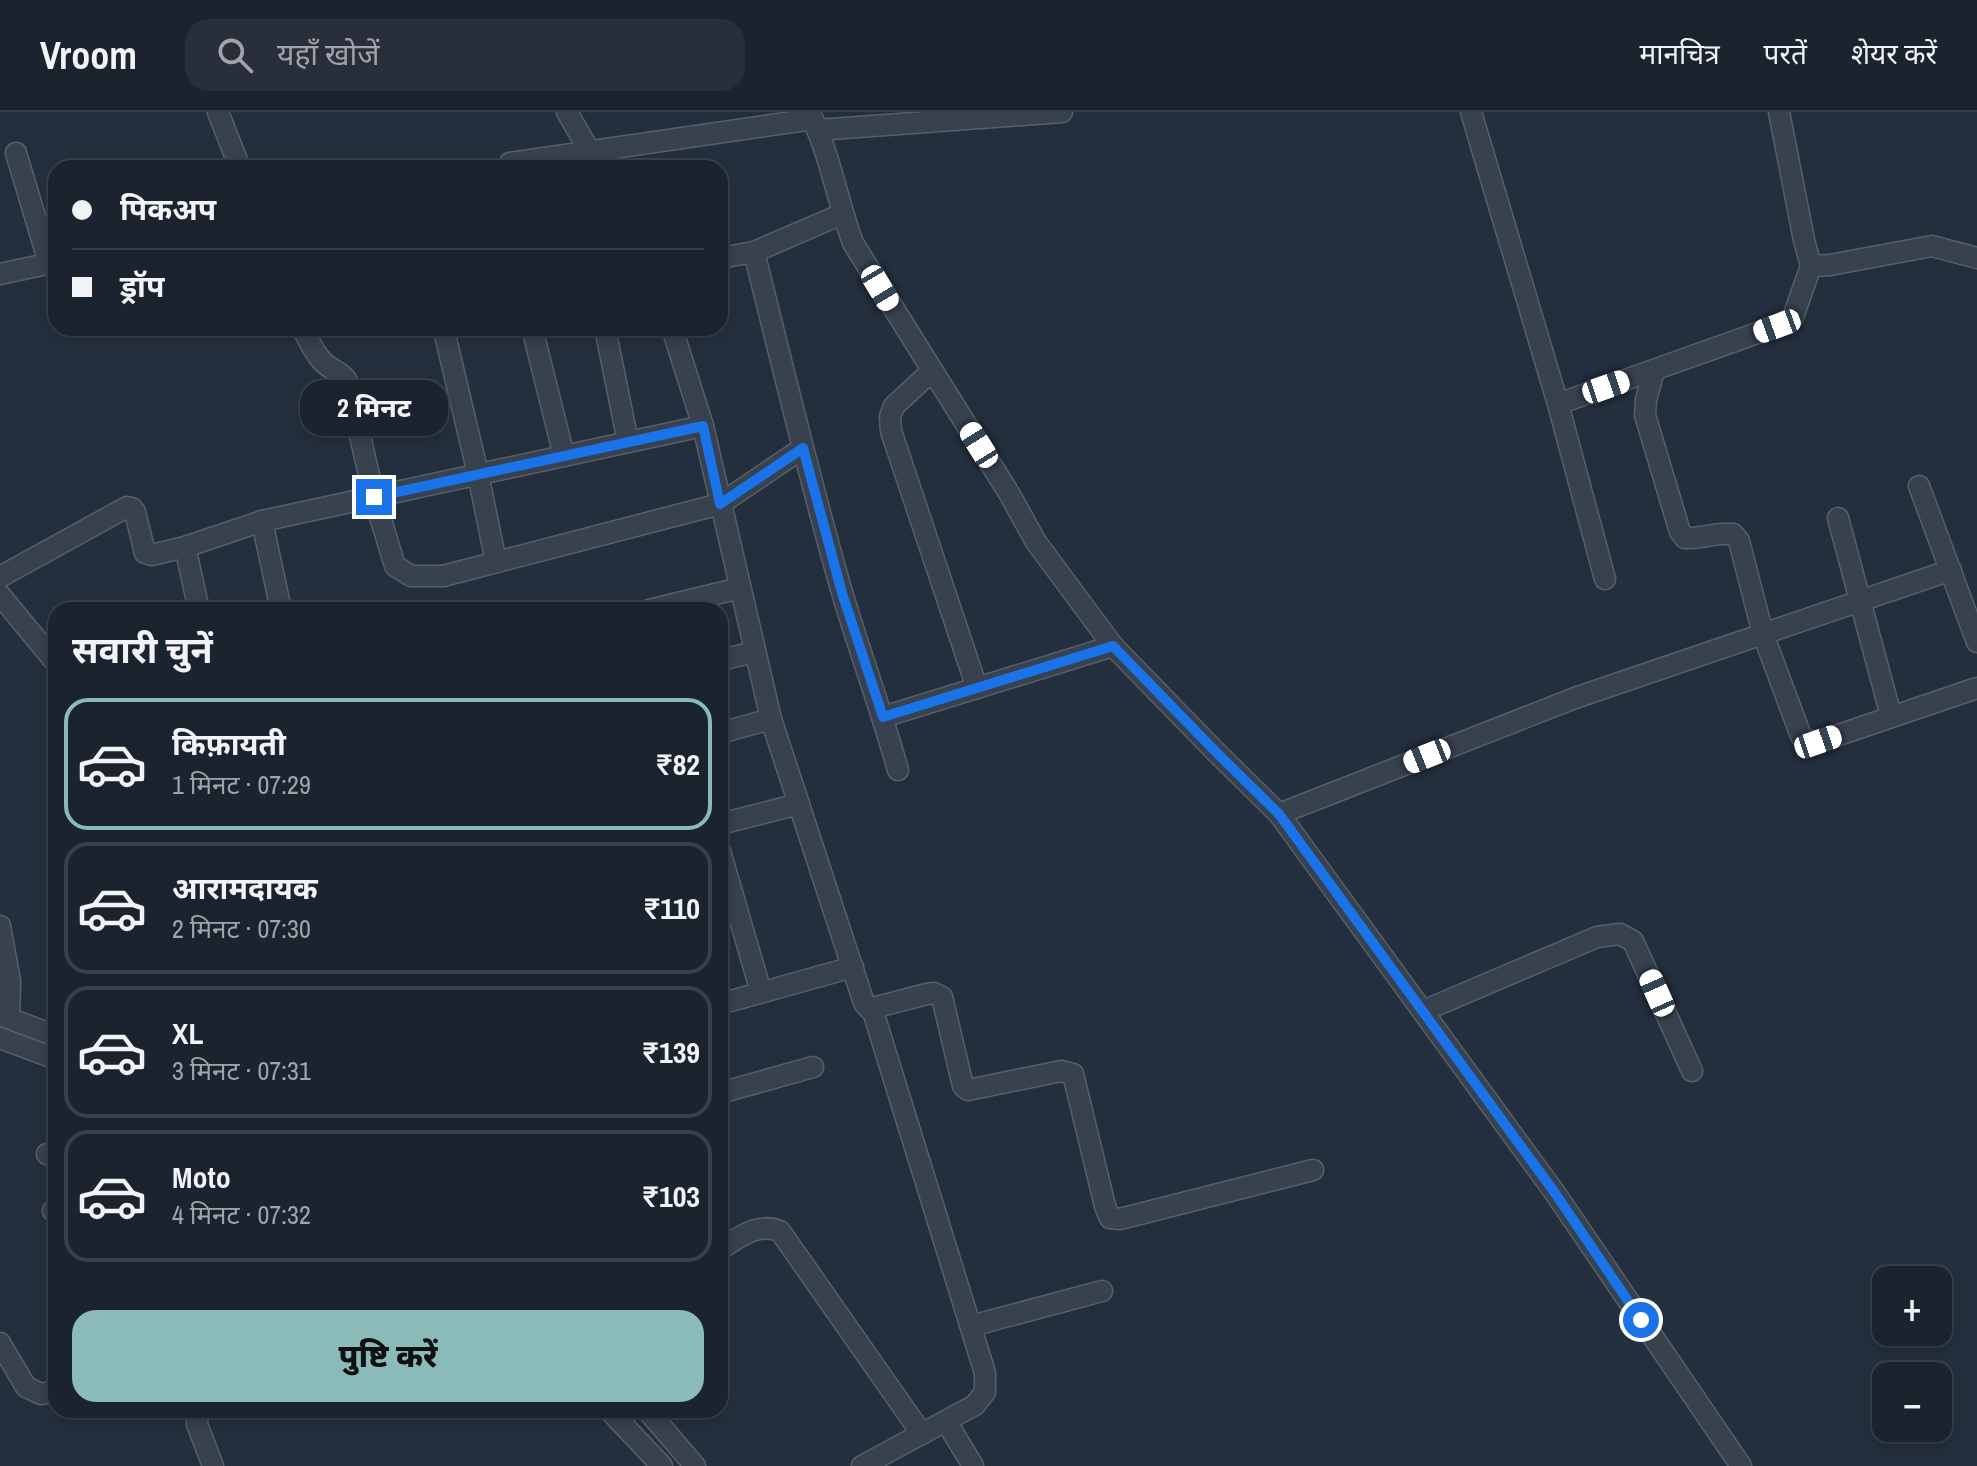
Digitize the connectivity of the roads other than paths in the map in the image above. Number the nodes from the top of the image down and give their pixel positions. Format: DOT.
graph roads {
  1 [pos="218,112"];
  2 [pos="567,112"];
  3 [pos="1062,112"];
  4 [pos="1471,112"];
  5 [pos="1779,112"];
  6 [pos="814,120"];
  7 [pos="590,152"];
  8 [pos="16,153"];
  9 [pos="237,160"];
  10 [pos="532,160"];
  11 [pos="842,214"];
  12 [pos="48,247"];
  13 [pos="754,252"];
  14 [pos="728,257"];
  15 [pos="1977,258"];
  16 [pos="48,263"];
  17 [pos="1811,266"];
  18 [pos="0,274"];
  19 [pos="306,336"];
  20 [pos="534,336"];
  21 [pos="607,336"];
  22 [pos="675,336"];
  23 [pos="446,339"];
  24 [pos="1654,370"];
  25 [pos="932,371"];
  26 [pos="1558,404"];
  27 [pos="703,426"];
  28 [pos="628,442"];
  29 [pos="803,448"];
  30 [pos="564,456"];
  31 [pos="478,474"];
  32 [pos="1919,486"];
  33 [pos="374,497"];
  34 [pos="720,504"];
  35 [pos="1838,518"];
  36 [pos="262,521"];
  37 [pos="185,547"];
  38 [pos="496,562"];
  39 [pos="1951,570"];
  40 [pos="0,577"];
  41 [pos="1605,579"];
  42 [pos="740,588"];
  43 [pos="0,595"];
  44 [pos="1859,601"];
  45 [pos="197,602"];
  46 [pos="279,602"];
  47 [pos="682,602"];
  48 [pos="1763,634"];
  49 [pos="1977,642"];
  50 [pos="1113,646"];
  51 [pos="755,652"];
  52 [pos="48,653"];
  53 [pos="728,658"];
  54 [pos="977,688"];
  55 [pos="1977,688"];
  56 [pos="1891,716"];
  57 [pos="883,717"];
  58 [pos="771,719"];
  59 [pos="728,731"];
  60 [pos="898,770"];
  61 [pos="799,804"];
  62 [pos="1279,814"];
  63 [pos="728,822"];
  64 [pos="728,879"];
  65 [pos="0,926"];
  66 [pos="853,967"];
  67 [pos="761,992"];
  68 [pos="728,1002"];
  69 [pos="1423,1011"];
  70 [pos="4,1017"];
  71 [pos="875,1018"];
  72 [pos="48,1033"];
  73 [pos="0,1038"];
  74 [pos="48,1056"];
  75 [pos="813,1067"];
  76 [pos="1692,1071"];
  77 [pos="728,1091"];
  78 [pos="1313,1170"];
  79 [pos="728,1244"];
  80 [pos="1102,1291"];
  81 [pos="971,1326"];
  82 [pos="0,1343"];
  83 [pos="48,1393"];
  84 [pos="197,1418"];
  85 [pos="617,1418"];
  86 [pos="654,1418"];
  87 [pos="946,1421"];
  88 [pos="922,1434"];
  89 [pos="213,1466"];
  90 [pos="662,1466"];
  91 [pos="695,1466"];
  92 [pos="862,1466"];
  93 [pos="973,1466"];
  94 [pos="1741,1466"];
  1 -- 9 [label="street"];
  2 -- 7 [label="street"];
  3 -- 6 [label="street"];
  4 -- 26 [label="street"];
  5 -- 17 [label="street"];
  6 -- 7 [label="street"];
  6 -- 11 [label="street"];
  7 -- 10 [label="street"];
  8 -- 12 [label="street"];
  11 -- 13 [label="street"];
  11 -- 25 [label="street"];
  13 -- 14 [label="street"];
  13 -- 29 [label="street"];
  15 -- 17 [label="street"];
  16 -- 18 [label="street"];
  17 -- 24 [label="street"];
  19 -- 33 [label="street"];
  20 -- 30 [label="street"];
  21 -- 28 [label="street"];
  22 -- 27 [label="street"];
  23 -- 31 [label="street"];
  24 -- 26 [label="street"];
  24 -- 48 [label="street"];
  25 -- 50 [label="street"];
  25 -- 54 [label="street"];
  26 -- 41 [label="street"];
  27 -- 28 [label="street"];
  27 -- 34 [label="street"];
  28 -- 30 [label="street"];
  29 -- 34 [label="street"];
  29 -- 57 [label="street"];
  30 -- 31 [label="street"];
  31 -- 33 [label="street"];
  31 -- 38 [label="street"];
  32 -- 39 [label="street"];
  33 -- 36 [label="street"];
  33 -- 38 [label="street"];
  34 -- 38 [label="street"];
  34 -- 42 [label="street"];
  35 -- 44 [label="street"];
  36 -- 37 [label="street"];
  36 -- 46 [label="street"];
  37 -- 40 [label="street"];
  37 -- 45 [label="street"];
  39 -- 44 [label="street"];
  39 -- 49 [label="street"];
  42 -- 47 [label="street"];
  42 -- 51 [label="street"];
  43 -- 52 [label="street"];
  44 -- 48 [label="street"];
  44 -- 56 [label="street"];
  48 -- 56 [label="street"];
  48 -- 62 [label="street"];
  50 -- 54 [label="street"];
  50 -- 62 [label="street"];
  51 -- 53 [label="street"];
  51 -- 58 [label="street"];
  54 -- 57 [label="street"];
  55 -- 56 [label="street"];
  57 -- 60 [label="street"];
  58 -- 59 [label="street"];
  58 -- 61 [label="street"];
  61 -- 63 [label="street"];
  61 -- 66 [label="street"];
  62 -- 69 [label="street"];
  64 -- 67 [label="street"];
  65 -- 70 [label="street"];
  66 -- 67 [label="street"];
  66 -- 78 [label="street"];
  67 -- 68 [label="street"];
  69 -- 76 [label="street"];
  69 -- 94 [label="street"];
  70 -- 72 [label="street"];
  71 -- 81 [label="street"];
  73 -- 74 [label="street"];
  75 -- 77 [label="street"];
  79 -- 88 [label="street"];
  80 -- 81 [label="street"];
  81 -- 87 [label="street"];
  82 -- 83 [label="street"];
  84 -- 89 [label="street"];
  85 -- 90 [label="street"];
  86 -- 91 [label="street"];
  87 -- 88 [label="street"];
  87 -- 93 [label="street"];
  88 -- 92 [label="street"];
}
